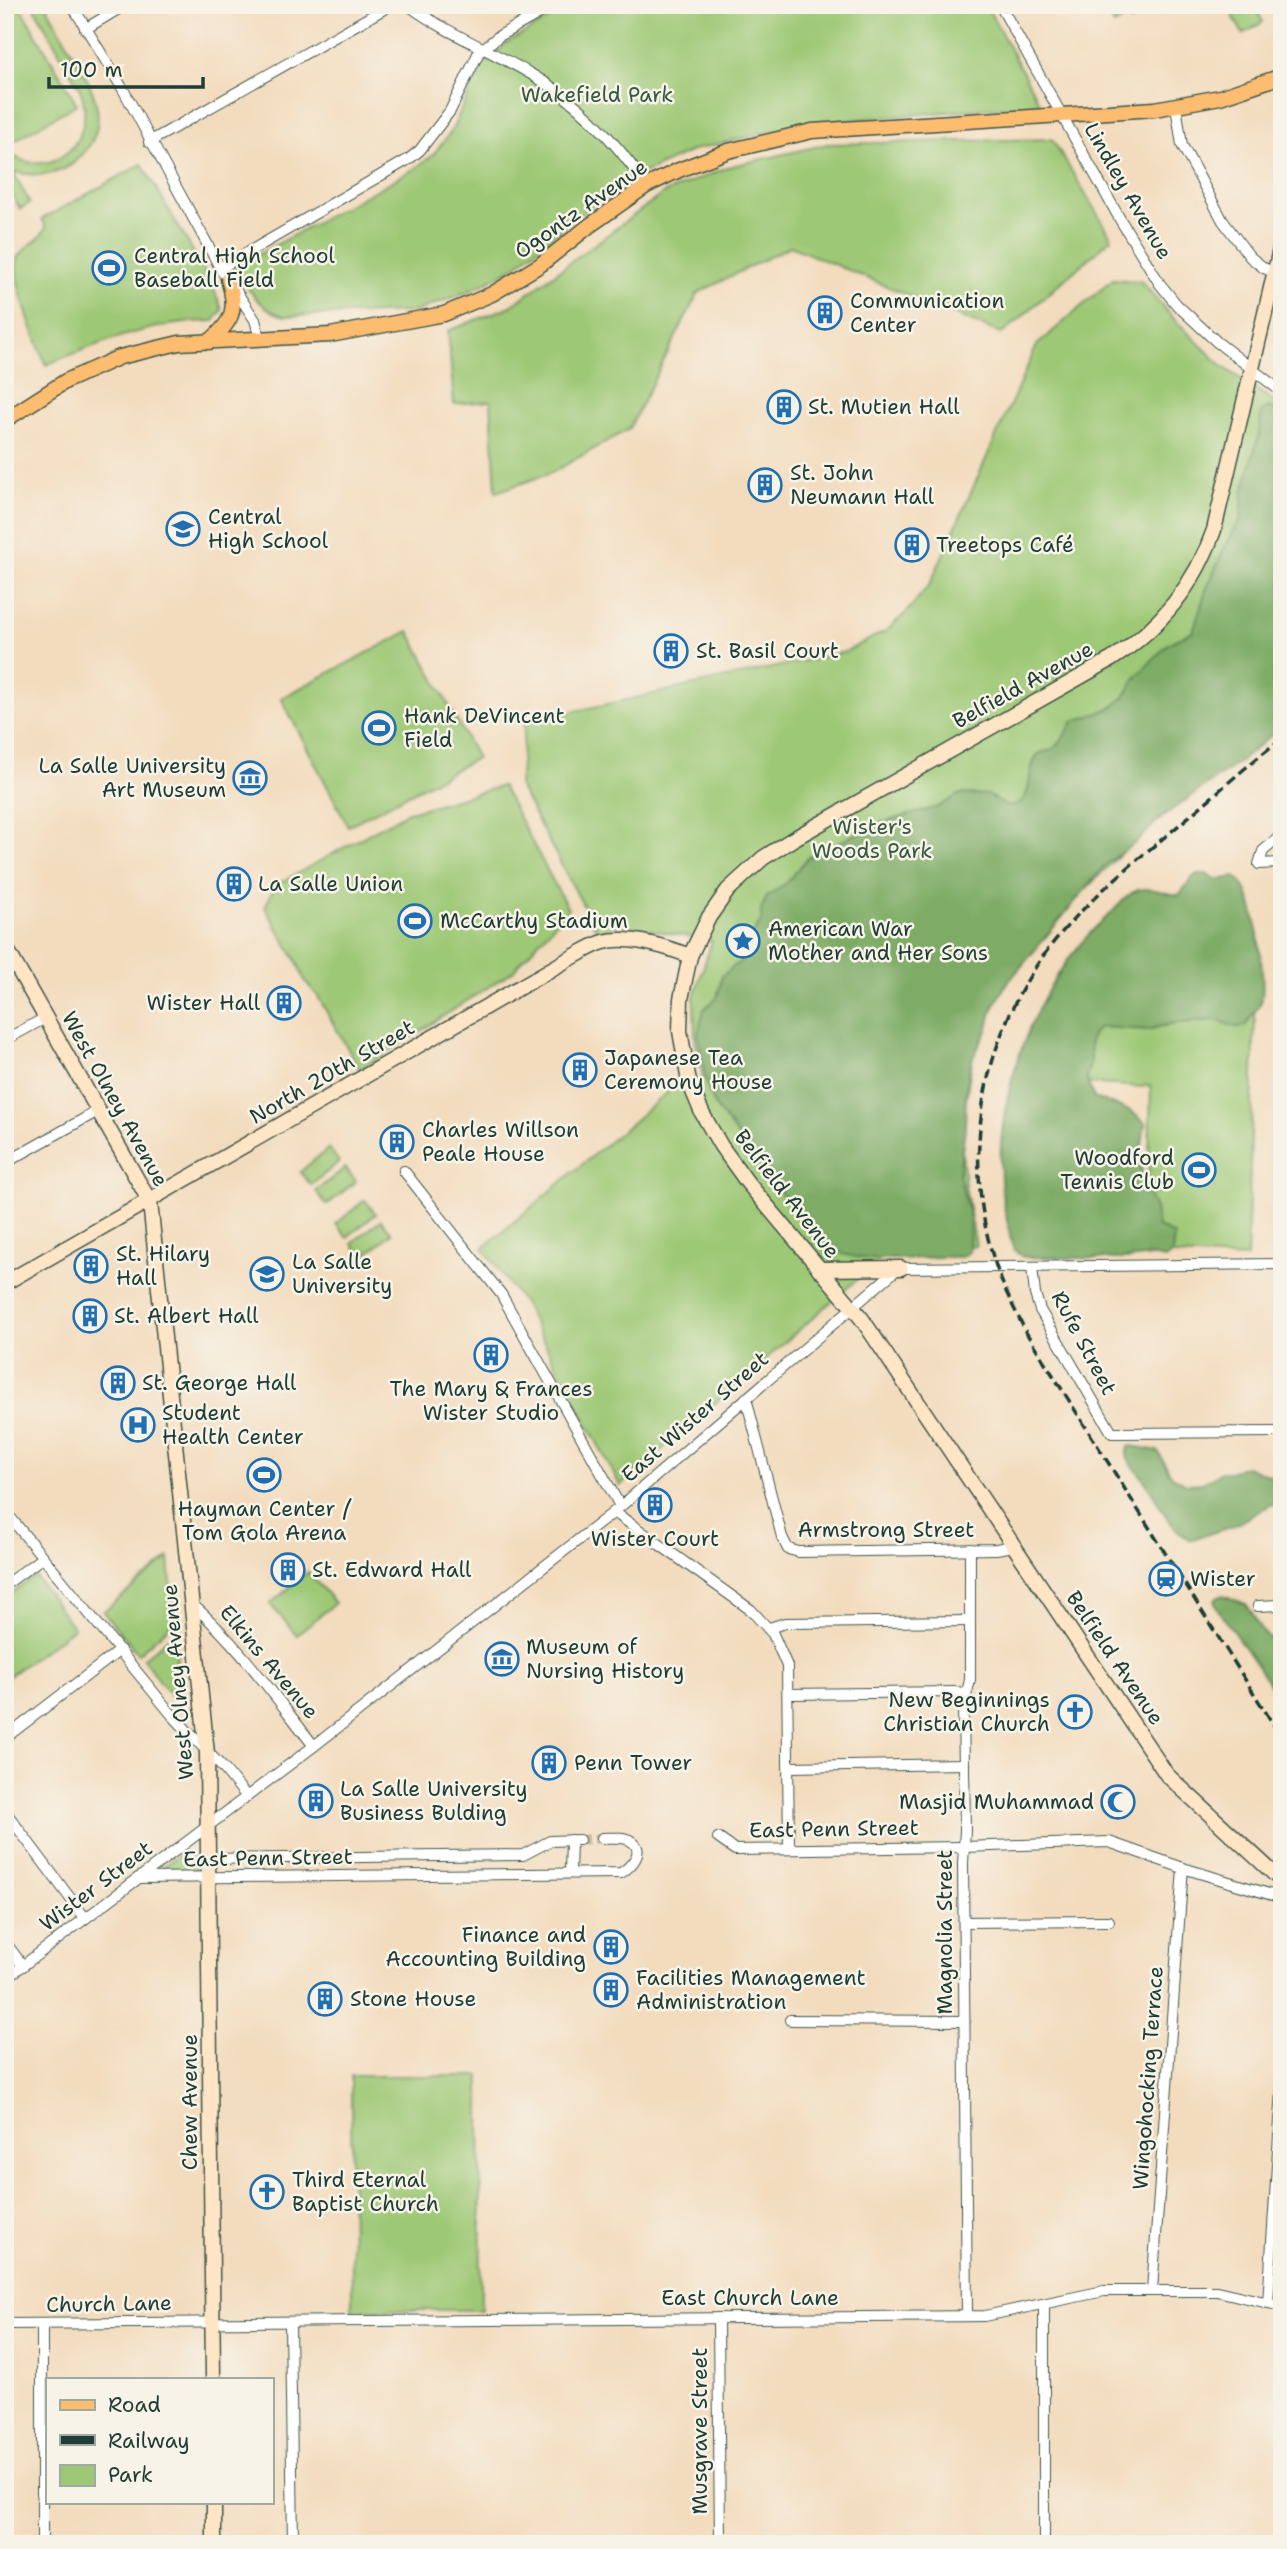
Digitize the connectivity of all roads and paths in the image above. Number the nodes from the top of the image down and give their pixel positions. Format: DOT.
graph roads {
  1 [pos="72,5"];
  2 [pos="125,5"];
  3 [pos="391,5"];
  4 [pos="408,5"];
  5 [pos="554,5"];
  6 [pos="1000,5"];
  7 [pos="85,29"];
  8 [pos="483,48"];
  9 [pos="1282,76"];
  10 [pos="1176,106"];
  11 [pos="1062,115"];
  12 [pos="149,142"];
  13 [pos="646,186"];
  14 [pos="1282,242"];
  15 [pos="1275,273"];
  16 [pos="224,274"];
  17 [pos="260,338"];
  18 [pos="209,342"];
  19 [pos="1252,370"];
  20 [pos="1282,392"];
  21 [pos="5,420"];
  22 [pos="1282,835"];
  23 [pos="1282,863"];
  24 [pos="5,946"];
  25 [pos="690,956"];
  26 [pos="45,1018"];
  27 [pos="5,1040"];
  28 [pos="98,1111"];
  29 [pos="5,1163"];
  30 [pos="404,1171"];
  31 [pos="150,1202"];
  32 [pos="1282,1264"];
  33 [pos="1032,1267"];
  34 [pos="901,1268"];
  35 [pos="819,1269"];
  36 [pos="5,1283"];
  37 [pos="852,1307"];
  38 [pos="746,1398"];
  39 [pos="1282,1432"];
  40 [pos="617,1509"];
  41 [pos="5,1511"];
  42 [pos="1014,1546"];
  43 [pos="970,1549"];
  44 [pos="43,1557"];
  45 [pos="5,1585"];
  46 [pos="192,1604"];
  47 [pos="1282,1605"];
  48 [pos="1258,1606"];
  49 [pos="970,1621"];
  50 [pos="769,1628"];
  51 [pos="120,1650"];
  52 [pos="789,1694"];
  53 [pos="966,1695"];
  54 [pos="5,1738"];
  55 [pos="314,1746"];
  56 [pos="207,1753"];
  57 [pos="964,1764"];
  58 [pos="790,1766"];
  59 [pos="247,1797"];
  60 [pos="5,1811"];
  61 [pos="210,1824"];
  62 [pos="602,1838"];
  63 [pos="718,1838"];
  64 [pos="964,1847"];
  65 [pos="789,1849"];
  66 [pos="209,1859"];
  67 [pos="1183,1868"];
  68 [pos="570,1873"];
  69 [pos="138,1878"];
  70 [pos="209,1879"];
  71 [pos="1282,1881"];
  72 [pos="1282,1898"];
  73 [pos="85,1917"];
  74 [pos="1109,1921"];
  75 [pos="964,1922"];
  76 [pos="5,1942"];
  77 [pos="23,1966"];
  78 [pos="5,1979"];
  79 [pos="790,2020"];
  80 [pos="964,2021"];
  81 [pos="1282,2090"];
  82 [pos="1152,2290"];
  83 [pos="1268,2303"];
  84 [pos="1044,2305"];
  85 [pos="1282,2305"];
  86 [pos="967,2316"];
  87 [pos="718,2319"];
  88 [pos="213,2322"];
  89 [pos="290,2323"];
  90 [pos="5,2324"];
  91 [pos="42,2325"];
  92 [pos="213,2378"];
  93 [pos="214,2504"];
  94 [pos="42,2544"];
  95 [pos="214,2544"];
  96 [pos="293,2544"];
  97 [pos="720,2544"];
  98 [pos="1044,2544"];
  1 -- 7 [label="street"];
  2 -- 7 [label="street"];
  3 -- 12 [label="street"];
  4 -- 8 [label="street"];
  5 -- 8 [label="street"];
  6 -- 11 [label="street, Lindley Avenue"];
  7 -- 12 [label="street"];
  8 -- 13 [label="street"];
  8 -- 16 [label="street"];
  9 -- 10 [label="main road, Ogontz Avenue"];
  10 -- 11 [label="main road, Ogontz Avenue"];
  10 -- 15 [label="street"];
  11 -- 13 [label="main road, Ogontz Avenue"];
  11 -- 19 [label="street, Lindley Avenue"];
  12 -- 16 [label="street"];
  13 -- 17 [label="main road, Ogontz Avenue"];
  14 -- 15 [label="street, Belfield Avenue"];
  15 -- 19 [label="street, Belfield Avenue"];
  16 -- 17 [label="street"];
  16 -- 18 [label="main road"];
  17 -- 18 [label="main road, Ogontz Avenue"];
  18 -- 21 [label="main road, Ogontz Avenue"];
  19 -- 20 [label="street, Lindley Avenue"];
  19 -- 25 [label="street, Belfield Avenue"];
  22 -- 23 [label="street"];
  24 -- 26 [label="street, West Olney Avenue"];
  25 -- 31 [label="street, North 20th Street"];
  25 -- 35 [label="street, Belfield Avenue"];
  26 -- 27 [label="street"];
  26 -- 28 [label="street, West Olney Avenue"];
  28 -- 29 [label="street"];
  28 -- 31 [label="street, West Olney Avenue"];
  30 -- 40 [label="street"];
  31 -- 36 [label="street, North 20th Street"];
  31 -- 46 [label="street, West Olney Avenue"];
  32 -- 33 [label="street"];
  33 -- 34 [label="street"];
  33 -- 39 [label="street, Rufe Street"];
  34 -- 35 [label="street"];
  34 -- 37 [label="street, East Wister Street"];
  35 -- 37 [label="street, Belfield Avenue"];
  37 -- 38 [label="street, East Wister Street"];
  37 -- 42 [label="street, Belfield Avenue"];
  38 -- 40 [label="street, East Wister Street"];
  38 -- 43 [label="street, Armstrong Street"];
  40 -- 50 [label="street"];
  40 -- 55 [label="street, East Wister Street"];
  41 -- 44 [label="street"];
  42 -- 43 [label="street, Armstrong Street"];
  42 -- 71 [label="street, Belfield Avenue"];
  43 -- 49 [label="street, Magnolia Street"];
  44 -- 45 [label="street"];
  44 -- 51 [label="street"];
  46 -- 55 [label="street, Elkins Avenue"];
  46 -- 56 [label="street, West Olney Avenue"];
  47 -- 48 [label="street"];
  49 -- 50 [label="street"];
  49 -- 53 [label="street, Magnolia Street"];
  50 -- 52 [label="street"];
  51 -- 54 [label="street"];
  51 -- 56 [label="street"];
  52 -- 53 [label="street"];
  52 -- 58 [label="street"];
  53 -- 57 [label="street, Magnolia Street"];
  55 -- 59 [label="street, East Wister Street"];
  56 -- 59 [label="street"];
  56 -- 61 [label="street, West Olney Avenue"];
  57 -- 58 [label="street"];
  57 -- 64 [label="street, Magnolia Street"];
  58 -- 65 [label="street"];
  59 -- 61 [label="street, East Wister Street"];
  60 -- 73 [label="street"];
  61 -- 66 [label="street, Chew Avenue"];
  61 -- 69 [label="street, Wister Street"];
  62 -- 68 [label="street, East Penn Street"];
  63 -- 65 [label="street, East Penn Street"];
  64 -- 65 [label="street, East Penn Street"];
  64 -- 67 [label="street, East Penn Street"];
  64 -- 75 [label="street, Magnolia Street"];
  66 -- 68 [label="street, East Penn Street"];
  66 -- 70 [label="street, Chew Avenue"];
  67 -- 72 [label="street, East Penn Street"];
  67 -- 82 [label="street, Wingohocking Terrace"];
  68 -- 70 [label="street, East Penn Street"];
  69 -- 70 [label="street, East Penn Street"];
  69 -- 73 [label="street, Wister Street"];
  70 -- 88 [label="street, Chew Avenue"];
  73 -- 77 [label="street, Wister Street"];
  74 -- 75 [label="street"];
  75 -- 80 [label="street, Magnolia Street"];
  76 -- 77 [label="street"];
  77 -- 78 [label="street, Wister Street"];
  79 -- 80 [label="street"];
  80 -- 86 [label="street, Magnolia Street"];
  81 -- 83 [label="street"];
  82 -- 83 [label="street, East Church Lane"];
  82 -- 84 [label="street, East Church Lane"];
  83 -- 85 [label="street, East Church Lane"];
  84 -- 86 [label="street, East Church Lane"];
  84 -- 98 [label="street"];
  86 -- 87 [label="street, East Church Lane"];
  87 -- 89 [label="street, East Church Lane"];
  87 -- 97 [label="street, Musgrave Street"];
  88 -- 89 [label="street, East Church Lane"];
  88 -- 91 [label="street, Church Lane"];
  88 -- 92 [label="street, Chew Avenue"];
  89 -- 96 [label="street"];
  90 -- 91 [label="street, Church Lane"];
  91 -- 94 [label="street"];
  93 -- 95 [label="street"];
}
